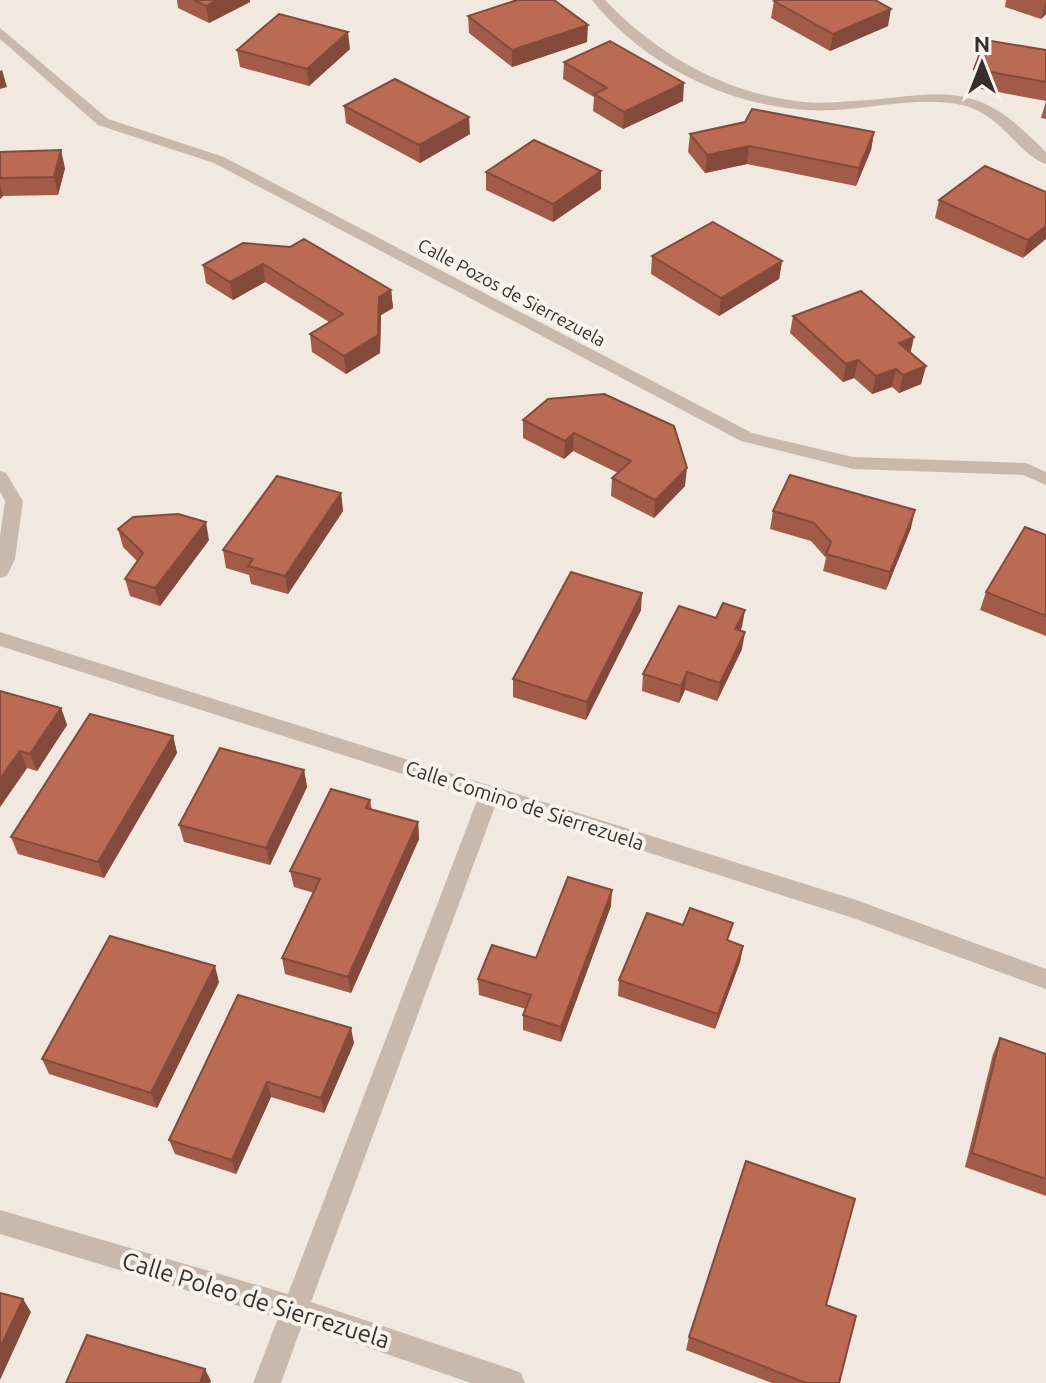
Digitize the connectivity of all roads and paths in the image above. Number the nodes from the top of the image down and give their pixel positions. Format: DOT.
graph roads {
  1 [pos="598,0"];
  2 [pos="0,32"];
  3 [pos="1046,160"];
  4 [pos="0,477"];
  5 [pos="1046,479"];
  6 [pos="0,571"];
  7 [pos="0,639"];
  8 [pos="490,793"];
  9 [pos="1046,979"];
  10 [pos="0,1222"];
  11 [pos="294,1309"];
  12 [pos="267,1383"];
  13 [pos="511,1383"];
  1 -- 3 [label="street"];
  2 -- 5 [label="street, Calle Pozos de Sierrezuela"];
  4 -- 6 [label="street"];
  7 -- 8 [label="street, Calle Comino de Sierrezuela"];
  8 -- 9 [label="street, Calle Comino de Sierrezuela"];
  8 -- 11 [label="street"];
  10 -- 11 [label="street, Calle Poleo de Sierrezuela"];
  11 -- 12 [label="street"];
  11 -- 13 [label="street, Calle Poleo de Sierrezuela"];
}
